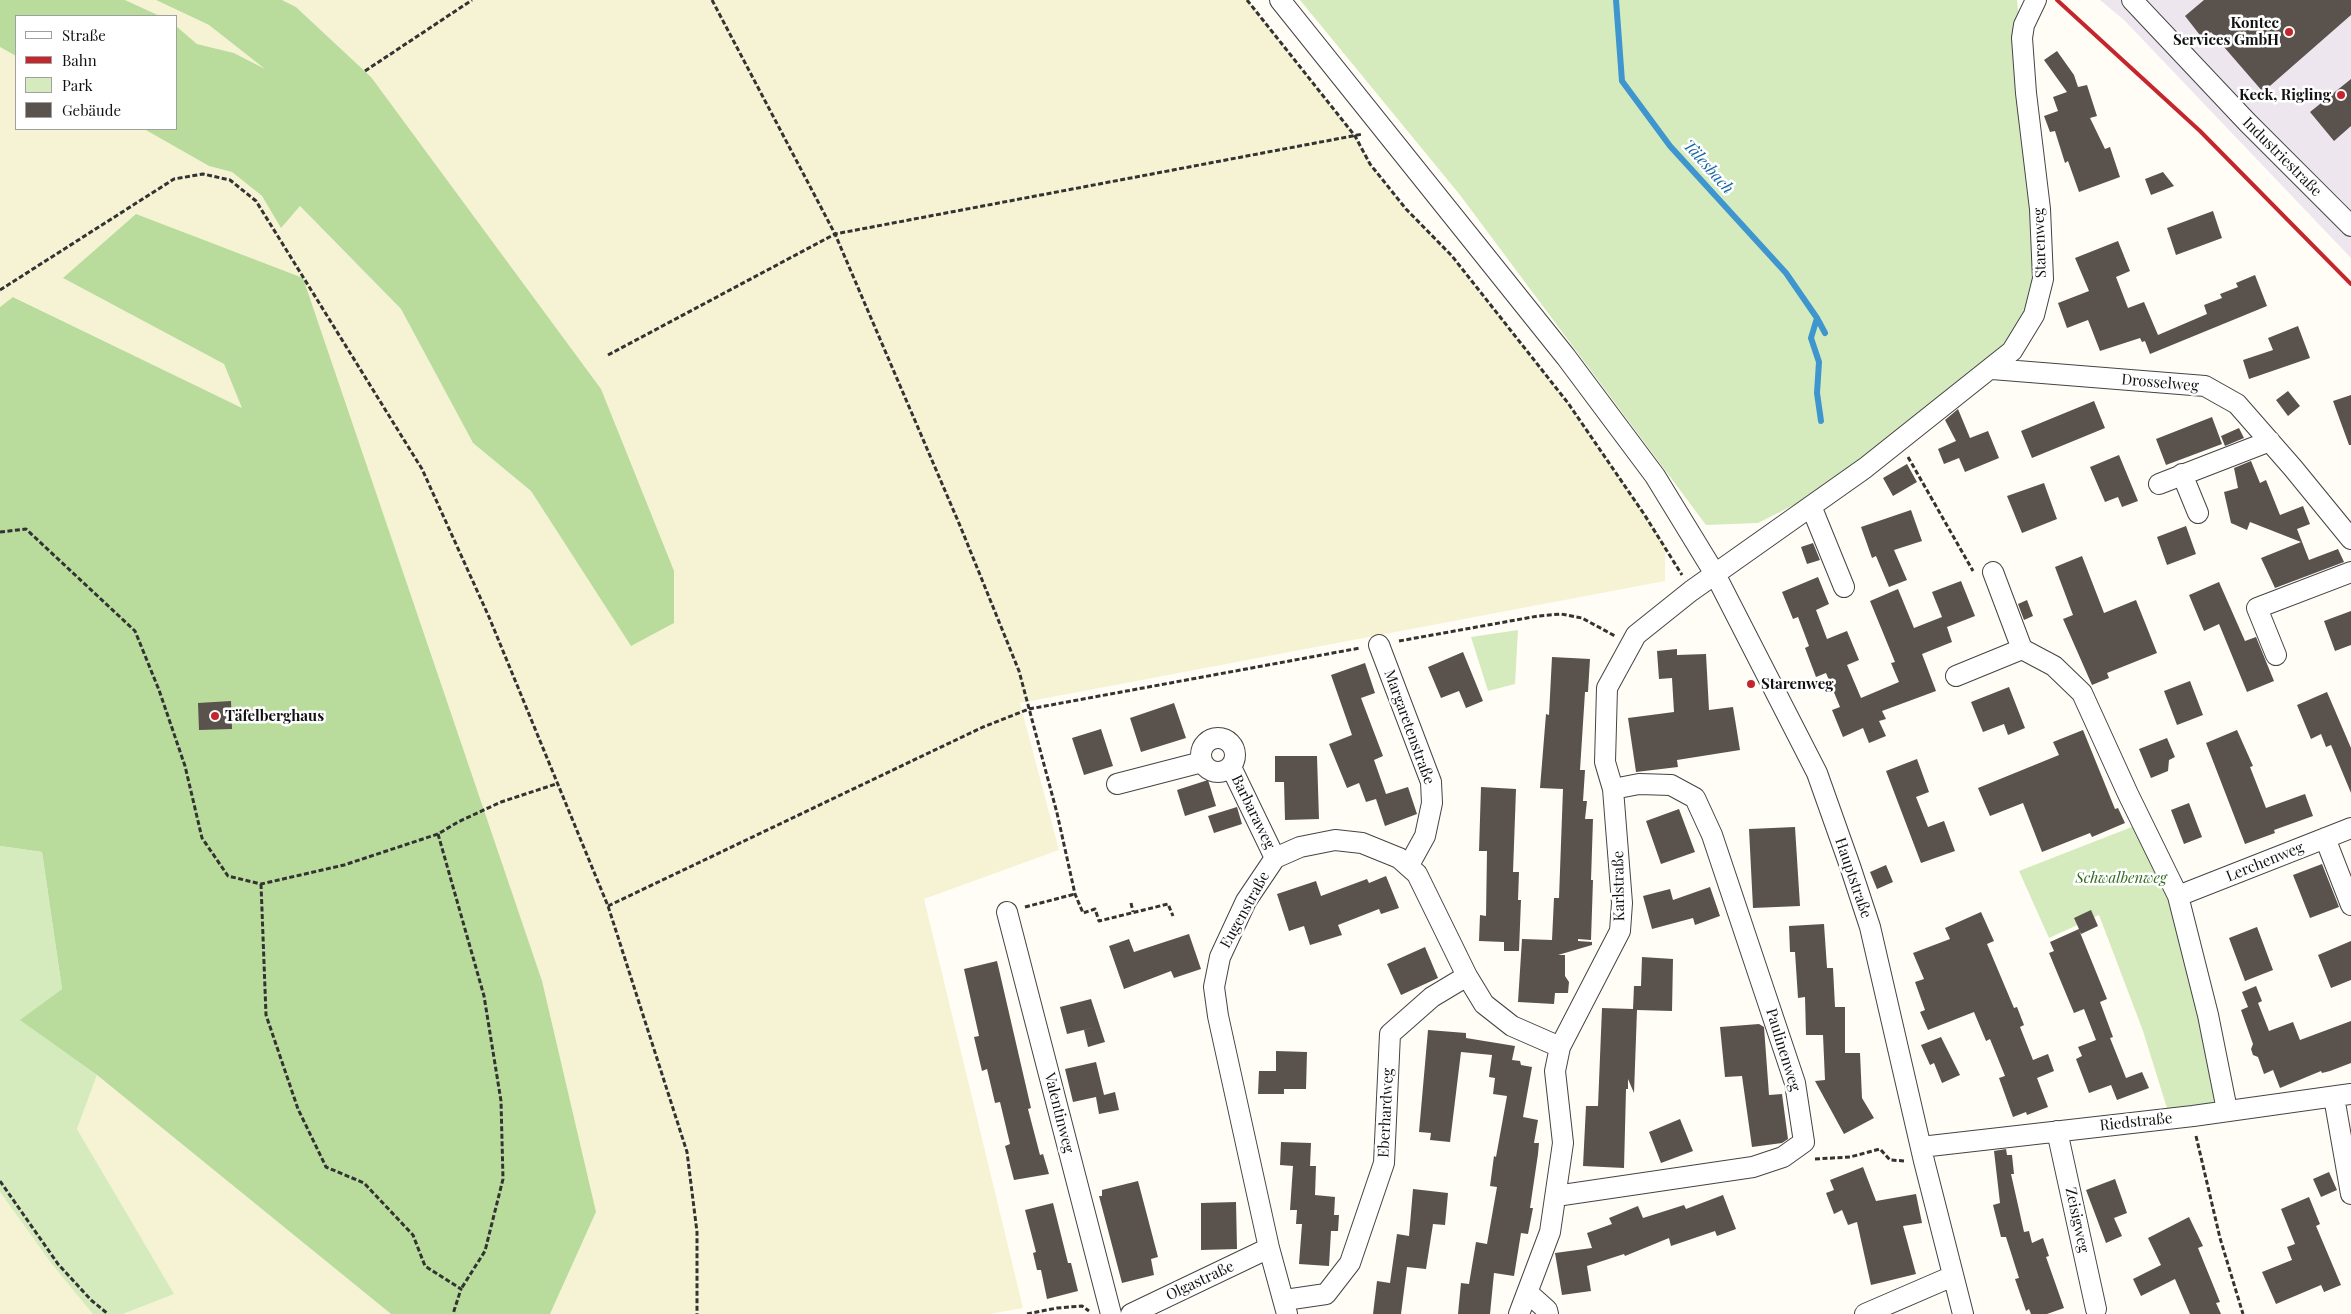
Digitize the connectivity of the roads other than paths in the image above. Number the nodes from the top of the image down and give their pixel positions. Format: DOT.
graph roads {
  1 [pos="1280,0"];
  2 [pos="2036,0"];
  3 [pos="2132,0"];
  4 [pos="2351,226"];
  5 [pos="1992,369"];
  6 [pos="2270,441"];
  7 [pos="2182,474"];
  8 [pos="2159,484"];
  9 [pos="1811,506"];
  10 [pos="2198,513"];
  11 [pos="2351,539"];
  12 [pos="2351,572"];
  13 [pos="1715,574"];
  14 [pos="1984,574"];
  15 [pos="1844,587"];
  16 [pos="1379,645"];
  17 [pos="2022,649"];
  18 [pos="2276,656"];
  19 [pos="1956,676"];
  20 [pos="1202,762"];
  21 [pos="1230,767"];
  22 [pos="1118,784"];
  23 [pos="1614,789"];
  24 [pos="2351,828"];
  25 [pos="2325,838"];
  26 [pos="1275,858"];
  27 [pos="1409,865"];
  28 [pos="2178,896"];
  29 [pos="2351,905"];
  30 [pos="1007,912"];
  31 [pos="1467,976"];
  32 [pos="1560,1047"];
  33 [pos="2343,1095"];
  34 [pos="2227,1110"];
  35 [pos="2057,1131"];
  36 [pos="1923,1154"];
  37 [pos="2351,1194"];
  38 [pos="1556,1196"];
  39 [pos="1270,1248"];
  40 [pos="1953,1276"];
  41 [pos="1528,1293"];
  42 [pos="1286,1307"];
  43 [pos="2096,1309"];
  44 [pos="1111,1314"];
  45 [pos="1131,1314"];
  46 [pos="1519,1314"];
  47 [pos="1548,1314"];
  48 [pos="1865,1314"];
  49 [pos="1963,1314"];
  1 -- 13 [label="street, Hauptstraße"];
  2 -- 5 [label="street, Starenweg"];
  3 -- 4 [label="street, Industriestraße"];
  5 -- 6 [label="street, Drosselweg"];
  5 -- 9 [label="street, Starenweg"];
  6 -- 7 [label="street"];
  6 -- 11 [label="street, Drosselweg"];
  7 -- 8 [label="street"];
  7 -- 10 [label="street"];
  9 -- 13 [label="street, Starenweg"];
  9 -- 15 [label="street"];
  12 -- 18 [label="street"];
  13 -- 23 [label="street, Karlstraße"];
  13 -- 36 [label="street, Hauptstraße"];
  14 -- 17 [label="street"];
  16 -- 27 [label="street, Margaretenstraße"];
  17 -- 19 [label="street"];
  17 -- 28 [label="street"];
  20 -- 21 [label="street, Barbaraweg"];
  20 -- 21 [label="street, Barbaraweg"];
  20 -- 22 [label="street"];
  21 -- 26 [label="street, Barbaraweg"];
  23 -- 32 [label="street, Karlstraße"];
  23 -- 38 [label="street, Paulinenweg"];
  24 -- 25 [label="street, Lerchenweg"];
  25 -- 28 [label="street, Lerchenweg"];
  25 -- 29 [label="street"];
  26 -- 27 [label="street, Eugenstraße"];
  26 -- 39 [label="street, Eugenstraße"];
  27 -- 31 [label="street, Eugenstraße"];
  28 -- 34 [label="street"];
  30 -- 44 [label="street, Valentinweg"];
  31 -- 32 [label="street, Eugenstraße"];
  31 -- 42 [label="street, Eberhardweg"];
  32 -- 38 [label="street, Karlstraße"];
  33 -- 34 [label="street, Riedstraße"];
  33 -- 37 [label="street"];
  34 -- 35 [label="street, Riedstraße"];
  35 -- 36 [label="street, Riedstraße"];
  35 -- 43 [label="street, Zeisigweg"];
  36 -- 40 [label="street, Hauptstraße"];
  38 -- 41 [label="street, Karlstraße"];
  39 -- 42 [label="street, Eugenstraße"];
  39 -- 45 [label="street, Olgastraße"];
  40 -- 48 [label="street"];
  40 -- 49 [label="street, Hauptstraße"];
  41 -- 46 [label="street, Karlstraße"];
  41 -- 47 [label="street"];
}
